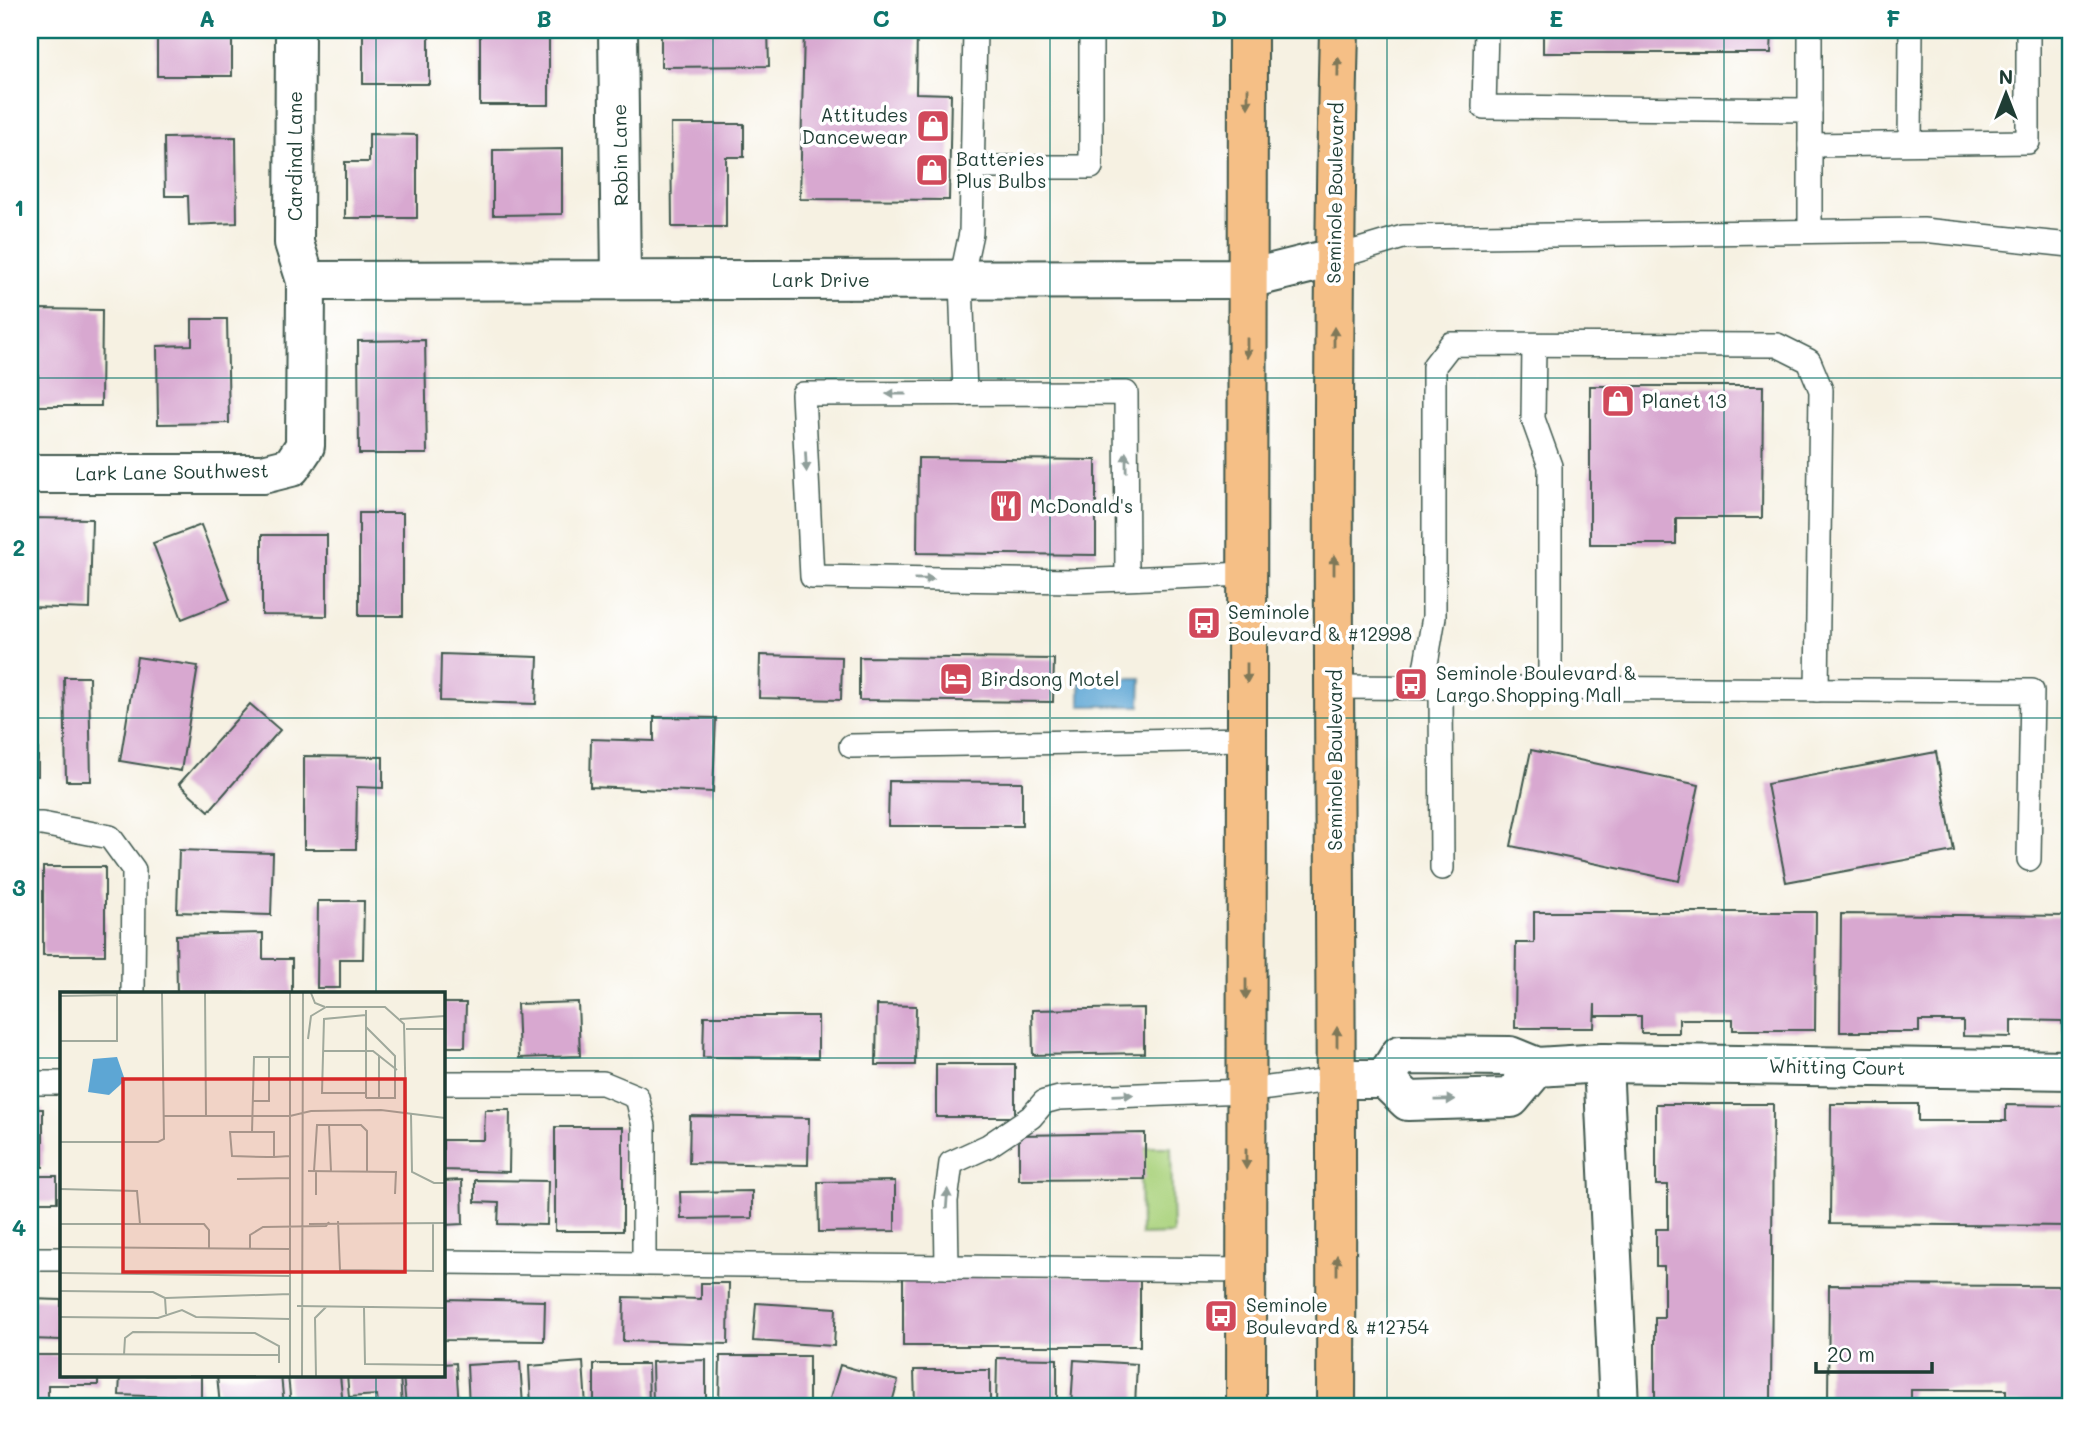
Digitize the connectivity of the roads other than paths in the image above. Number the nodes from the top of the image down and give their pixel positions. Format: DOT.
graph roads {
  1 [pos="295,30"];
  2 [pos="618,30"];
  3 [pos="975,30"];
  4 [pos="1091,30"];
  5 [pos="1248,30"];
  6 [pos="1339,30"];
  7 [pos="1486,30"];
  8 [pos="1810,30"];
  9 [pos="1911,30"];
  10 [pos="2028,30"];
  11 [pos="1810,110"];
  12 [pos="1910,143"];
  13 [pos="1810,145"];
  14 [pos="972,167"];
  15 [pos="1810,231"];
  16 [pos="2070,245"];
  17 [pos="1333,258"];
  18 [pos="621,279"];
  19 [pos="1248,279"];
  20 [pos="961,280"];
  21 [pos="306,281"];
  22 [pos="1534,345"];
  23 [pos="965,394"];
  24 [pos="30,474"];
  25 [pos="1247,574"];
  26 [pos="1127,579"];
  27 [pos="1334,687"];
  28 [pos="1432,687"];
  29 [pos="1550,689"];
  30 [pos="1817,690"];
  31 [pos="1247,739"];
  32 [pos="851,746"];
  33 [pos="30,824"];
  34 [pos="2029,859"];
  35 [pos="1442,868"];
  36 [pos="133,992"];
  37 [pos="1486,1055"];
  38 [pos="1603,1063"];
  39 [pos="1536,1067"];
  40 [pos="2070,1070"];
  41 [pos="1337,1079"];
  42 [pos="1385,1079"];
  43 [pos="30,1083"];
  44 [pos="60,1083"];
  45 [pos="444,1083"];
  46 [pos="1246,1091"];
  47 [pos="1489,1099"];
  48 [pos="30,1259"];
  49 [pos="60,1259"];
  50 [pos="444,1262"];
  51 [pos="644,1264"];
  52 [pos="947,1267"];
  53 [pos="1246,1270"];
  54 [pos="1246,1406"];
  55 [pos="1336,1406"];
  56 [pos="1619,1406"];
  1 -- 21 [label="street, Cardinal Lane"];
  2 -- 18 [label="street, Robin Lane"];
  3 -- 14 [label="lane"];
  4 -- 14 [label="lane"];
  5 -- 19 [label="main road, one-way"];
  17 -- 6 [label="main road, Seminole Boulevard, one-way"];
  7 -- 11 [label="lane"];
  8 -- 11 [label="lane"];
  9 -- 12 [label="lane"];
  10 -- 12 [label="lane"];
  11 -- 13 [label="lane"];
  12 -- 13 [label="lane"];
  13 -- 15 [label="lane"];
  14 -- 20 [label="lane"];
  15 -- 16 [label="lane"];
  15 -- 17 [label="lane"];
  17 -- 19 [label="street, Lark Drive"];
  27 -- 17 [label="main road, Seminole Boulevard, one-way"];
  18 -- 20 [label="street, Lark Drive"];
  18 -- 21 [label="street, Lark Drive"];
  19 -- 20 [label="street, Lark Drive"];
  19 -- 25 [label="main road, one-way"];
  20 -- 23 [label="lane"];
  21 -- 24 [label="street, Lark Lane Southwest"];
  22 -- 28 [label="lane"];
  22 -- 29 [label="lane"];
  22 -- 30 [label="lane"];
  26 -- 23 [label="lane, one-way"];
  23 -- 26 [label="lane, one-way"];
  25 -- 26 [label="lane"];
  25 -- 31 [label="main road, one-way"];
  27 -- 28 [label="lane"];
  41 -- 27 [label="main road, Seminole Boulevard, one-way"];
  28 -- 29 [label="lane"];
  28 -- 35 [label="lane"];
  29 -- 30 [label="lane"];
  30 -- 34 [label="lane"];
  31 -- 32 [label="lane"];
  31 -- 46 [label="main road, one-way"];
  33 -- 36 [label="lane"];
  37 -- 39 [label="street, Whitting Court"];
  37 -- 42 [label="street, Whitting Court"];
  37 -- 47 [label="street"];
  38 -- 39 [label="street, Whitting Court"];
  38 -- 40 [label="street, Whitting Court"];
  38 -- 56 [label="street"];
  39 -- 47 [label="street"];
  41 -- 42 [label="street"];
  41 -- 46 [label="lane"];
  55 -- 41 [label="main road, Seminole Boulevard, one-way"];
  42 -- 47 [label="street, one-way"];
  43 -- 44 [label="lane"];
  45 -- 51 [label="lane"];
  52 -- 46 [label="lane, one-way"];
  46 -- 53 [label="main road, one-way"];
  48 -- 49 [label="lane"];
  50 -- 51 [label="lane"];
  51 -- 52 [label="lane"];
  52 -- 53 [label="lane"];
  53 -- 54 [label="main road"];
}
